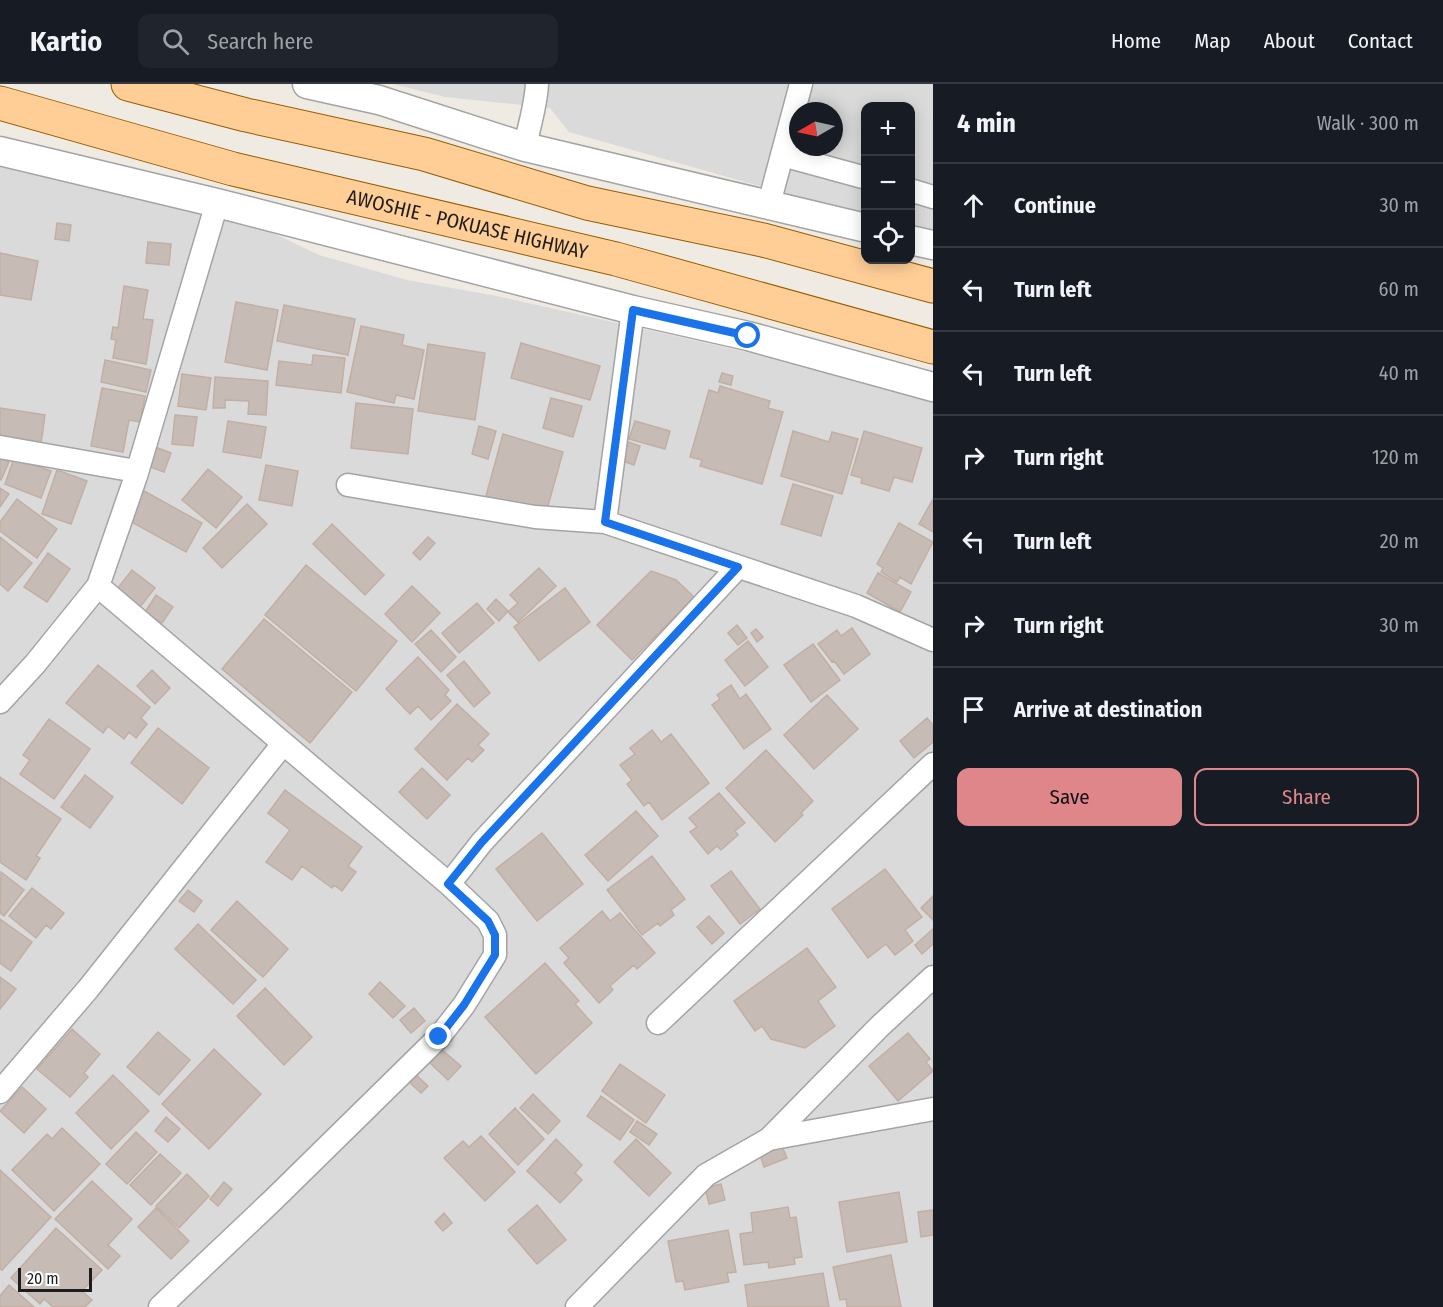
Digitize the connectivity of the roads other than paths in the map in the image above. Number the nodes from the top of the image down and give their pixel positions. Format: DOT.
graph roads {
  1 [pos="128,84"];
  2 [pos="307,84"];
  3 [pos="537,84"];
  4 [pos="801,84"];
  5 [pos="0,103"];
  6 [pos="525,147"];
  7 [pos="0,151"];
  8 [pos="782,155"];
  9 [pos="861,177"];
  10 [pos="915,191"];
  11 [pos="933,196"];
  12 [pos="218,203"];
  13 [pos="769,204"];
  14 [pos="861,227"];
  15 [pos="915,241"];
  16 [pos="933,245"];
  17 [pos="933,286"];
  18 [pos="633,310"];
  19 [pos="933,347"];
  20 [pos="933,387"];
  21 [pos="0,447"];
  22 [pos="136,471"];
  23 [pos="348,485"];
  24 [pos="605,522"];
  25 [pos="738,567"];
  26 [pos="98,586"];
  27 [pos="933,640"];
  28 [pos="0,702"];
  29 [pos="284,744"];
  30 [pos="933,764"];
  31 [pos="448,884"];
  32 [pos="933,978"];
  33 [pos="658,1023"];
  34 [pos="0,1092"];
  35 [pos="933,1109"];
  36 [pos="769,1139"];
  37 [pos="160,1307"];
  38 [pos="577,1307"];
  1 -- 17 [label="main road"];
  2 -- 6 [label="street"];
  3 -- 6 [label="street"];
  4 -- 8 [label="street"];
  5 -- 19 [label="main road, AWOSHIE - POKUASE HIGHWAY"];
  6 -- 13 [label="street"];
  7 -- 12 [label="street"];
  8 -- 9 [label="street"];
  8 -- 13 [label="street"];
  10 -- 11 [label="street"];
  12 -- 18 [label="street"];
  12 -- 22 [label="street"];
  13 -- 14 [label="street"];
  15 -- 16 [label="street"];
  18 -- 20 [label="street"];
  18 -- 24 [label="street"];
  21 -- 22 [label="street"];
  22 -- 26 [label="street"];
  23 -- 24 [label="street"];
  24 -- 25 [label="street"];
  25 -- 27 [label="street"];
  25 -- 31 [label="street"];
  26 -- 28 [label="street"];
  26 -- 29 [label="street"];
  29 -- 31 [label="street"];
  29 -- 34 [label="street"];
  30 -- 33 [label="street"];
  31 -- 37 [label="street"];
  32 -- 36 [label="street"];
  35 -- 36 [label="street"];
  36 -- 38 [label="street"];
}
